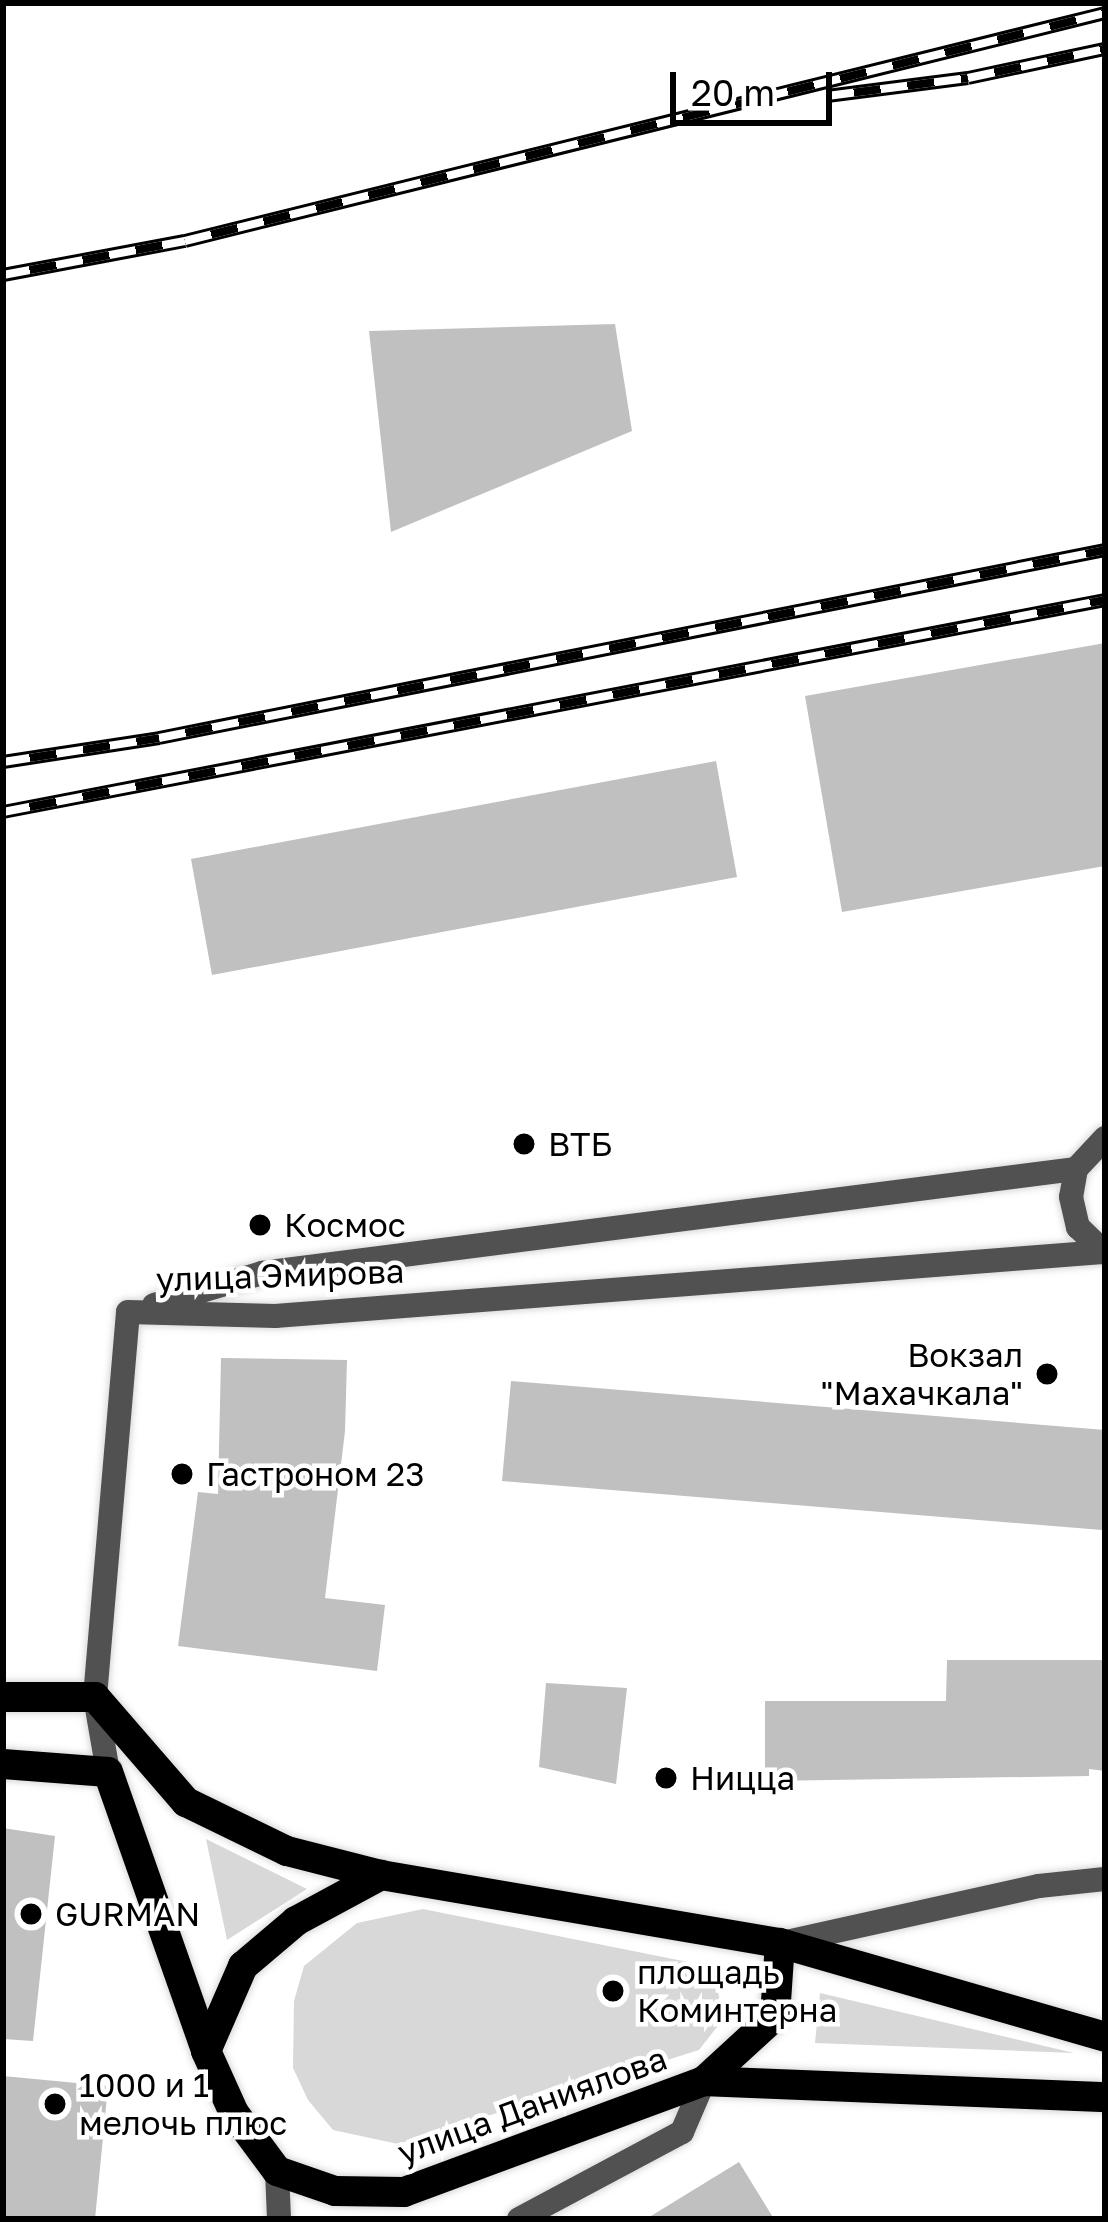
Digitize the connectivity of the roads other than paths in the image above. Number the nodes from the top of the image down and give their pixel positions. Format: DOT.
graph roads {
  1 [pos="1105,1138"];
  2 [pos="1076,1169"];
  3 [pos="1104,1252"];
  4 [pos="128,1312"];
  5 [pos="3,1697"];
  6 [pos="95,1697"];
  7 [pos="3,1764"];
  8 [pos="108,1772"];
  9 [pos="382,1875"];
  10 [pos="1105,1879"];
  11 [pos="780,1943"];
  12 [pos="1105,2037"];
  13 [pos="206,2051"];
  14 [pos="704,2081"];
  15 [pos="1105,2097"];
  16 [pos="277,2171"];
  17 [pos="279,2219"];
  18 [pos="519,2219"];
  1 -- 2 [label="street"];
  2 -- 3 [label="street, улица Эмирова"];
  2 -- 4 [label="street, улица Эмирова"];
  3 -- 4 [label="street, улица Эмирова"];
  4 -- 6 [label="street"];
  5 -- 6 [label="main road"];
  6 -- 8 [label="street"];
  6 -- 9 [label="main road"];
  7 -- 8 [label="main road"];
  8 -- 13 [label="main road"];
  9 -- 11 [label="main road"];
  9 -- 13 [label="main road"];
  10 -- 11 [label="street"];
  11 -- 12 [label="main road"];
  11 -- 14 [label="main road"];
  13 -- 16 [label="main road"];
  14 -- 15 [label="main road, улица Даниялова"];
  14 -- 16 [label="main road, улица Даниялова"];
  14 -- 18 [label="street"];
  16 -- 17 [label="street"];
}
